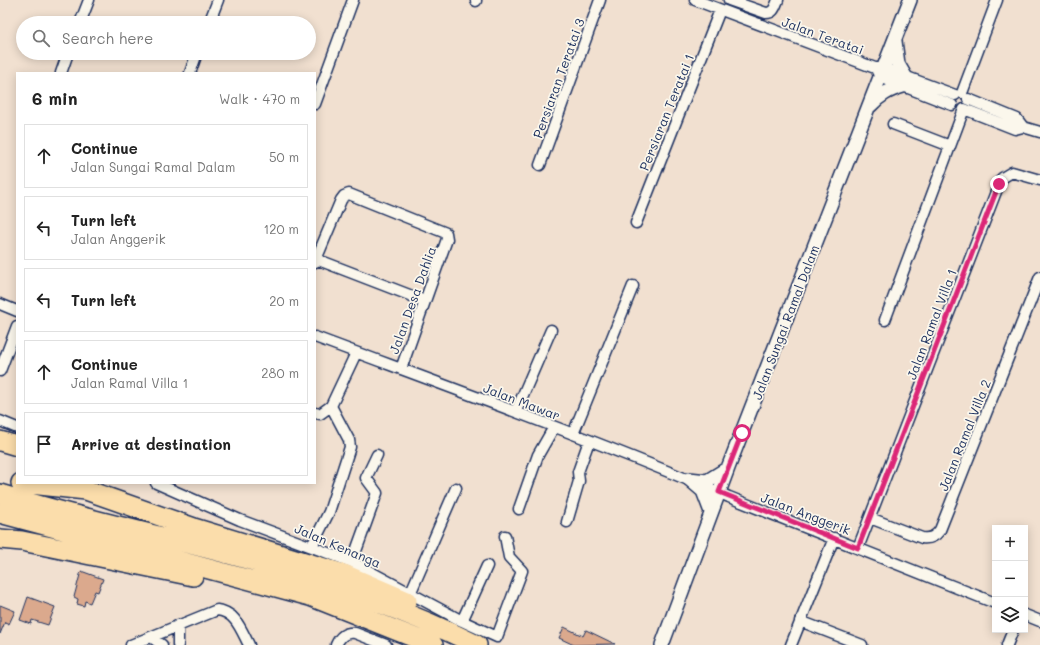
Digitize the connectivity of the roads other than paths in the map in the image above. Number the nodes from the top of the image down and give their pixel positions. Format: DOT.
graph roads {
  1 [pos="89,0"];
  2 [pos="218,0"];
  3 [pos="354,0"];
  4 [pos="600,0"];
  5 [pos="695,0"];
  6 [pos="730,0"];
  7 [pos="778,0"];
  8 [pos="910,0"];
  9 [pos="997,0"];
  10 [pos="706,2"];
  11 [pos="720,10"];
  12 [pos="83,16"];
  13 [pos="212,16"];
  14 [pos="895,39"];
  15 [pos="66,60"];
  16 [pos="195,60"];
  17 [pos="879,71"];
  18 [pos="61,72"];
  19 [pos="190,72"];
  20 [pos="904,81"];
  21 [pos="959,98"];
  22 [pos="316,101"];
  23 [pos="964,109"];
  24 [pos="867,110"];
  25 [pos="893,124"];
  26 [pos="1024,127"];
  27 [pos="1040,132"];
  28 [pos="950,146"];
  29 [pos="540,165"];
  30 [pos="1040,180"];
  31 [pos="636,223"];
  32 [pos="316,260"];
  33 [pos="1040,278"];
  34 [pos="633,286"];
  35 [pos="425,301"];
  36 [pos="0,304"];
  37 [pos="16,311"];
  38 [pos="884,320"];
  39 [pos="16,329"];
  40 [pos="551,330"];
  41 [pos="316,337"];
  42 [pos="356,353"];
  43 [pos="0,370"];
  44 [pos="401,370"];
  45 [pos="331,406"];
  46 [pos="516,411"];
  47 [pos="316,413"];
  48 [pos="0,421"];
  49 [pos="554,427"];
  50 [pos="573,434"];
  51 [pos="8,439"];
  52 [pos="589,441"];
  53 [pos="377,456"];
  54 [pos="728,468"];
  55 [pos="689,479"];
  56 [pos="16,483"];
  57 [pos="30,484"];
  58 [pos="107,484"];
  59 [pos="158,484"];
  60 [pos="0,486"];
  61 [pos="456,488"];
  62 [pos="719,492"];
  63 [pos="0,494"];
  64 [pos="520,509"];
  65 [pos="711,512"];
  66 [pos="0,513"];
  67 [pos="50,518"];
  68 [pos="870,518"];
  69 [pos="566,522"];
  70 [pos="505,536"];
  71 [pos="834,538"];
  72 [pos="0,539"];
  73 [pos="312,546"];
  74 [pos="858,548"];
  75 [pos="0,550"];
  76 [pos="67,551"];
  77 [pos="487,566"];
  78 [pos="348,568"];
  79 [pos="255,581"];
  80 [pos="410,594"];
  81 [pos="992,602"];
  82 [pos="1028,616"];
  83 [pos="462,621"];
  84 [pos="800,621"];
  85 [pos="1040,621"];
  86 [pos="178,625"];
  87 [pos="1011,633"];
  88 [pos="151,637"];
  89 [pos="498,641"];
  90 [pos="472,643"];
  91 [pos="131,645"];
  92 [pos="162,645"];
  93 [pos="178,645"];
  94 [pos="249,645"];
  95 [pos="336,645"];
  96 [pos="386,645"];
  97 [pos="433,645"];
  98 [pos="662,645"];
  99 [pos="791,645"];
  100 [pos="862,645"];
  101 [pos="1007,645"];
  1 -- 12 [label="street"];
  2 -- 13 [label="street"];
  3 -- 22 [label="street"];
  4 -- 29 [label="street, Persiaran Teratai 3"];
  5 -- 10 [label="street, Jalan Teratai"];
  6 -- 7 [label="street"];
  8 -- 14 [label="street, Jalan Sungai Ramal Dalam"];
  9 -- 21 [label="street"];
  10 -- 11 [label="street, Jalan Teratai"];
  11 -- 17 [label="street, Jalan Teratai"];
  11 -- 31 [label="street, Persiaran Teratai 1"];
  14 -- 17 [label="street, Jalan Sungai Ramal Dalam"];
  14 -- 20 [label="street"];
  15 -- 18 [label="street"];
  16 -- 19 [label="street"];
  17 -- 20 [label="street, Jalan Teratai"];
  17 -- 24 [label="street, Jalan Sungai Ramal Dalam"];
  20 -- 21 [label="street, Jalan Teratai"];
  20 -- 24 [label="street"];
  21 -- 23 [label="street"];
  21 -- 26 [label="street"];
  23 -- 26 [label="street"];
  23 -- 28 [label="street"];
  24 -- 54 [label="street, Jalan Sungai Ramal Dalam"];
  25 -- 28 [label="street"];
  26 -- 27 [label="street"];
  28 -- 38 [label="street"];
  30 -- 68 [label="street, Jalan Ramal Villa 1"];
  32 -- 35 [label="street"];
  32 -- 35 [label="street, Jalan Desa Dahlia"];
  33 -- 68 [label="street, Jalan Ramal Villa 2"];
  34 -- 50 [label="street"];
  35 -- 44 [label="street, Jalan Desa Dahlia"];
  36 -- 37 [label="street"];
  39 -- 43 [label="street"];
  40 -- 46 [label="street"];
  41 -- 42 [label="street, Jalan Mawar"];
  42 -- 44 [label="street, Jalan Mawar"];
  42 -- 45 [label="street"];
  44 -- 46 [label="street, Jalan Mawar"];
  45 -- 47 [label="street"];
  45 -- 73 [label="street"];
  46 -- 49 [label="street, Jalan Mawar"];
  48 -- 51 [label="street"];
  49 -- 50 [label="street, Jalan Mawar"];
  49 -- 64 [label="street"];
  50 -- 52 [label="street, Jalan Mawar"];
  52 -- 55 [label="street, Jalan Mawar"];
  52 -- 69 [label="street"];
  53 -- 78 [label="street"];
  54 -- 55 [label="street"];
  54 -- 62 [label="street, Jalan Sungai Ramal Dalam"];
  55 -- 62 [label="street, Jalan Mawar"];
  55 -- 65 [label="street"];
  56 -- 60 [label="highway"];
  57 -- 78 [label="highway"];
  58 -- 78 [label="highway"];
  59 -- 73 [label="street, Jalan Kenanga"];
  61 -- 80 [label="street"];
  62 -- 65 [label="street, Jalan Sungai Ramal Dalam"];
  62 -- 71 [label="street, Jalan Anggerik"];
  63 -- 67 [label="highway"];
  65 -- 98 [label="street, Jalan Sungai Ramal Dalam"];
  66 -- 67 [label="highway"];
  67 -- 79 [label="highway"];
  67 -- 90 [label="highway"];
  68 -- 74 [label="street, Jalan Ramal Villa 1"];
  70 -- 89 [label="street"];
  71 -- 74 [label="street, Jalan Anggerik"];
  71 -- 84 [label="street"];
  72 -- 76 [label="highway"];
  73 -- 78 [label="street, Jalan Kenanga"];
  74 -- 81 [label="street, Jalan Anggerik"];
  75 -- 76 [label="highway"];
  76 -- 79 [label="highway"];
  77 -- 83 [label="street"];
  78 -- 80 [label="street, Jalan Kenanga"];
  78 -- 90 [label="highway"];
  79 -- 97 [label="highway"];
  80 -- 83 [label="street, Jalan Kenanga"];
  82 -- 85 [label="street"];
  83 -- 89 [label="street, Jalan Kenanga"];
  84 -- 99 [label="street"];
  84 -- 100 [label="street"];
  86 -- 88 [label="street"];
  86 -- 93 [label="street"];
  86 -- 94 [label="street"];
  87 -- 101 [label="street"];
  88 -- 91 [label="street"];
  88 -- 92 [label="street"];
  95 -- 96 [label="street"];
}
